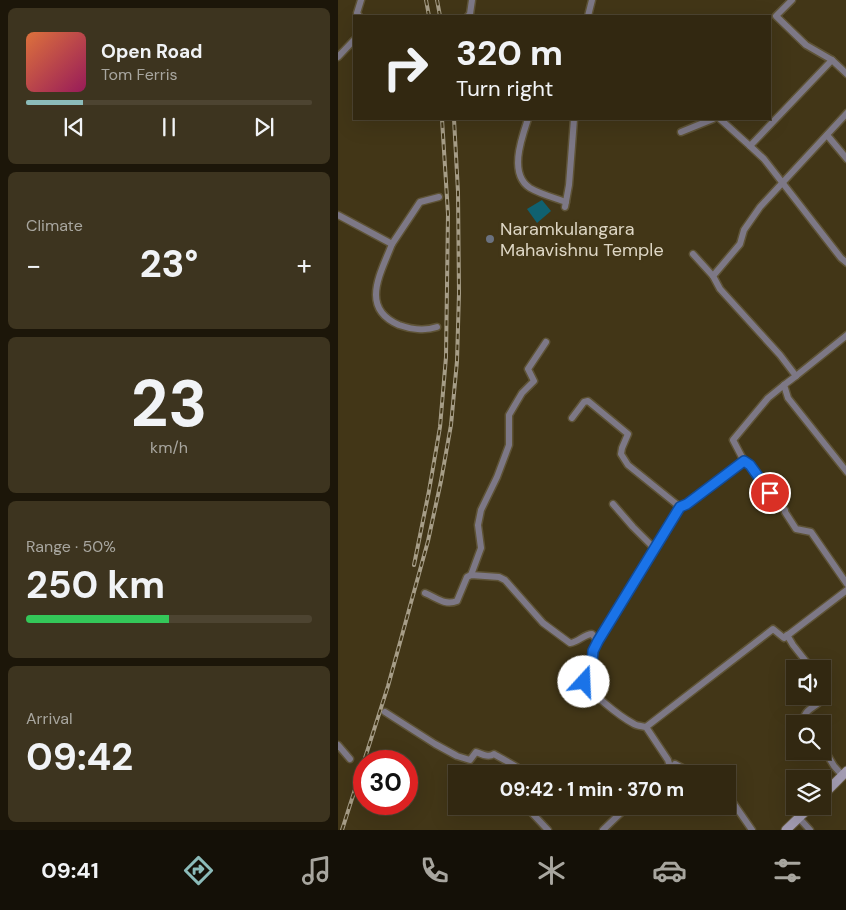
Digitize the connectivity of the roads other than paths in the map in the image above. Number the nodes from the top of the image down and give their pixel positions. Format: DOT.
graph roads {
  1 [pos="361,0"];
  2 [pos="472,0"];
  3 [pos="592,0"];
  4 [pos="792,0"];
  5 [pos="358,15"];
  6 [pos="469,15"];
  7 [pos="588,15"];
  8 [pos="353,41"];
  9 [pos="338,57"];
  10 [pos="832,60"];
  11 [pos="846,74"];
  12 [pos="846,113"];
  13 [pos="528,120"];
  14 [pos="574,120"];
  15 [pos="711,120"];
  16 [pos="721,120"];
  17 [pos="681,132"];
  18 [pos="827,135"];
  19 [pos="750,146"];
  20 [pos="846,159"];
  21 [pos="781,183"];
  22 [pos="439,197"];
  23 [pos="338,215"];
  24 [pos="392,244"];
  25 [pos="694,254"];
  26 [pos="846,263"];
  27 [pos="713,276"];
  28 [pos="437,327"];
  29 [pos="846,335"];
  30 [pos="546,342"];
  31 [pos="796,376"];
  32 [pos="784,385"];
  33 [pos="572,418"];
  34 [pos="744,461"];
  35 [pos="844,464"];
  36 [pos="846,472"];
  37 [pos="613,504"];
  38 [pos="680,507"];
  39 [pos="655,549"];
  40 [pos="471,575"];
  41 [pos="846,584"];
  42 [pos="846,590"];
  43 [pos="425,593"];
  44 [pos="787,635"];
  45 [pos="598,641"];
  46 [pos="805,660"];
  47 [pos="816,705"];
  48 [pos="385,712"];
  49 [pos="804,715"];
  50 [pos="646,727"];
  51 [pos="338,745"];
  52 [pos="350,759"];
  53 [pos="830,760"];
  54 [pos="511,765"];
  55 [pos="668,765"];
  56 [pos="844,773"];
  57 [pos="831,787"];
  58 [pos="736,807"];
  59 [pos="534,815"];
  60 [pos="619,815"];
  61 [pos="802,815"];
  62 [pos="799,818"];
  63 [pos="548,830"];
  64 [pos="603,830"];
  65 [pos="752,830"];
  66 [pos="786,830"];
  67 [pos="810,830"];
  1 -- 5 [label="street"];
  2 -- 6 [label="street"];
  3 -- 7 [label="street"];
  4 -- 10 [label="street"];
  8 -- 9 [label="street"];
  10 -- 11 [label="street"];
  10 -- 19 [label="street"];
  12 -- 18 [label="street"];
  13 -- 14 [label="street"];
  15 -- 17 [label="street"];
  16 -- 19 [label="street"];
  18 -- 20 [label="street"];
  18 -- 21 [label="street"];
  19 -- 21 [label="street"];
  21 -- 26 [label="street"];
  21 -- 27 [label="street"];
  22 -- 24 [label="street"];
  23 -- 24 [label="street"];
  24 -- 28 [label="street"];
  25 -- 27 [label="street"];
  27 -- 31 [label="street"];
  29 -- 31 [label="street"];
  30 -- 40 [label="street"];
  31 -- 32 [label="street"];
  32 -- 34 [label="street"];
  32 -- 35 [label="street"];
  33 -- 38 [label="street"];
  34 -- 38 [label="street"];
  34 -- 41 [label="street"];
  35 -- 36 [label="street"];
  37 -- 39 [label="street"];
  38 -- 39 [label="street"];
  39 -- 45 [label="street"];
  40 -- 43 [label="street"];
  40 -- 45 [label="street"];
  42 -- 44 [label="street"];
  44 -- 46 [label="street"];
  44 -- 50 [label="street"];
  45 -- 50 [label="street"];
  47 -- 49 [label="street"];
  48 -- 54 [label="street"];
  50 -- 55 [label="street"];
  51 -- 52 [label="street"];
  53 -- 56 [label="street"];
  56 -- 57 [label="main road"];
  58 -- 65 [label="street"];
  59 -- 63 [label="street"];
  60 -- 64 [label="street"];
  61 -- 62 [label="main road"];
  62 -- 66 [label="main road"];
  62 -- 67 [label="street"];
}
